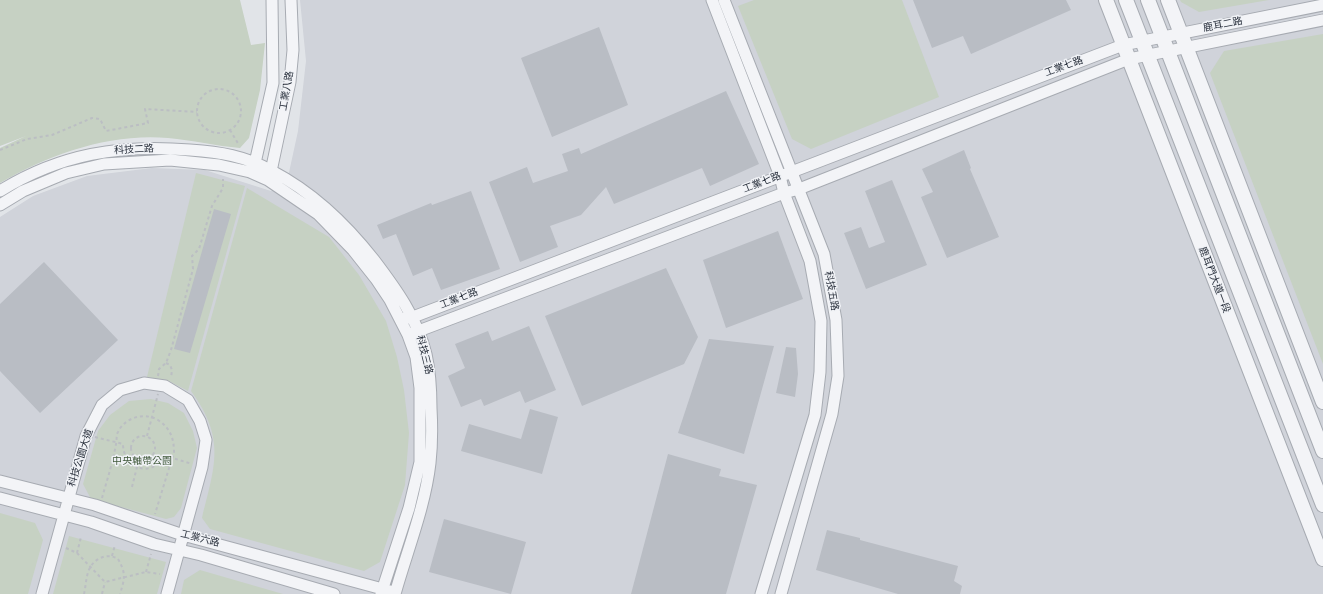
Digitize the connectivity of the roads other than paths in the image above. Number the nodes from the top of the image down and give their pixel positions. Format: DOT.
graph roads {
  1 [pos="272,0"];
  2 [pos="291,0"];
  3 [pos="712,0"];
  4 [pos="724,0"];
  5 [pos="1106,0"];
  6 [pos="1126,0"];
  7 [pos="1148,0"];
  8 [pos="1168,0"];
  9 [pos="1323,5"];
  10 [pos="1323,20"];
  11 [pos="1181,33"];
  12 [pos="1162,36"];
  13 [pos="1142,40"];
  14 [pos="1123,45"];
  15 [pos="1186,48"];
  16 [pos="1168,52"];
  17 [pos="1148,56"];
  18 [pos="1129,59"];
  19 [pos="253,168"];
  20 [pos="791,171"];
  21 [pos="270,176"];
  22 [pos="780,176"];
  23 [pos="798,189"];
  24 [pos="0,191"];
  25 [pos="784,193"];
  26 [pos="0,205"];
  27 [pos="413,317"];
  28 [pos="400,319"];
  29 [pos="413,333"];
  30 [pos="1323,402"];
  31 [pos="1323,451"];
  32 [pos="0,481"];
  33 [pos="0,498"];
  34 [pos="68,498"];
  35 [pos="1323,505"];
  36 [pos="64,515"];
  37 [pos="183,535"];
  38 [pos="178,549"];
  39 [pos="1323,559"];
  40 [pos="382,591"];
  41 [pos="397,593"];
  42 [pos="42,594"];
  43 [pos="167,594"];
  44 [pos="334,594"];
  45 [pos="761,594"];
  46 [pos="781,594"];
  1 -- 19 [label="street, 工業八路"];
  2 -- 21 [label="street, 工業八路"];
  3 -- 22 [label="street, 科技五路"];
  4 -- 20 [label="street, 科技五路"];
  5 -- 14 [label="street, 鹿耳門大道一段"];
  6 -- 13 [label="street, 鹿耳門大道一段"];
  7 -- 12 [label="street"];
  8 -- 11 [label="street"];
  9 -- 11 [label="street, 鹿耳二路"];
  10 -- 15 [label="street, 鹿耳二路"];
  11 -- 12 [label="street, 鹿耳二路"];
  11 -- 15 [label="street"];
  12 -- 13 [label="street, 鹿耳二路"];
  12 -- 16 [label="street"];
  13 -- 14 [label="street, 鹿耳二路"];
  13 -- 17 [label="street, 鹿耳門大道一段"];
  14 -- 18 [label="street, 鹿耳門大道一段"];
  14 -- 20 [label="street, 工業七路"];
  15 -- 16 [label="street, 鹿耳二路"];
  15 -- 30 [label="street"];
  16 -- 17 [label="street, 鹿耳二路"];
  16 -- 31 [label="street"];
  17 -- 18 [label="street, 鹿耳二路"];
  17 -- 35 [label="street, 鹿耳門大道一段"];
  18 -- 23 [label="street, 工業七路"];
  18 -- 39 [label="street, 鹿耳門大道一段"];
  19 -- 21 [label="street, 科技二路"];
  19 -- 24 [label="street, 科技二路"];
  19 -- 26 [label="street, 科技二路"];
  20 -- 22 [label="street, 工業七路"];
  20 -- 23 [label="street, 科技五路"];
  21 -- 27 [label="street, 科技三路"];
  21 -- 28 [label="street, 科技三路"];
  22 -- 25 [label="street, 科技五路"];
  22 -- 27 [label="street, 工業七路"];
  23 -- 25 [label="street, 工業七路"];
  23 -- 46 [label="street, 科技五路"];
  25 -- 29 [label="street, 工業七路"];
  25 -- 45 [label="street, 科技五路"];
  27 -- 28 [label="street, 工業七路"];
  27 -- 29 [label="street, 科技三路"];
  28 -- 29 [label="street, 科技三路"];
  29 -- 40 [label="street, 科技三路"];
  29 -- 41 [label="street, 科技三路"];
  32 -- 34 [label="street, 工業六路"];
  33 -- 36 [label="street, 工業六路"];
  34 -- 36 [label="street, 科技公園大道"];
  34 -- 37 [label="street, 工業六路"];
  34 -- 37 [label="street, 科技公園大道"];
  36 -- 38 [label="street, 工業六路"];
  36 -- 42 [label="street, 科技公園大道"];
  37 -- 38 [label="street, 科技公園大道"];
  37 -- 40 [label="street, 工業六路"];
  38 -- 43 [label="street, 科技公園大道"];
  38 -- 44 [label="street, 工業六路"];
  40 -- 41 [label="street, 工業六路"];
}
